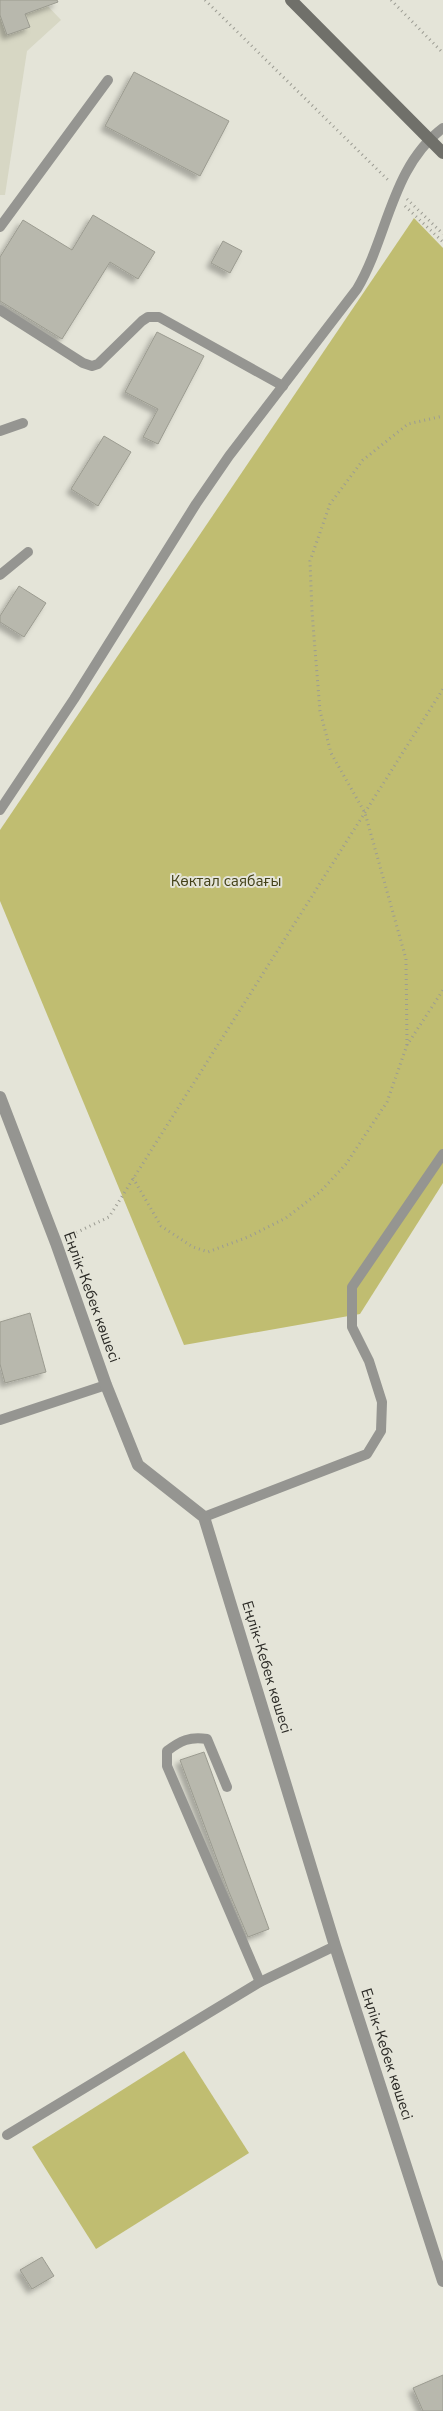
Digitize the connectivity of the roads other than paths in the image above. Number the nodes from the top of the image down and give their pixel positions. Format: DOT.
graph roads {
  1 [pos="291,0"];
  2 [pos="108,80"];
  3 [pos="443,128"];
  4 [pos="429,139"];
  5 [pos="443,153"];
  6 [pos="0,227"];
  7 [pos="0,310"];
  8 [pos="283,386"];
  9 [pos="23,423"];
  10 [pos="0,431"];
  11 [pos="28,552"];
  12 [pos="0,575"];
  13 [pos="0,810"];
  14 [pos="0,1097"];
  15 [pos="443,1154"];
  16 [pos="106,1386"];
  17 [pos="0,1420"];
  18 [pos="204,1517"];
  19 [pos="227,1788"];
  20 [pos="335,1946"];
  21 [pos="260,1982"];
  22 [pos="7,2135"];
  23 [pos="443,2281"];
  1 -- 4 [label="street"];
  2 -- 6 [label="lane"];
  3 -- 4 [label="lane"];
  4 -- 5 [label="street"];
  4 -- 8 [label="lane"];
  7 -- 8 [label="lane"];
  8 -- 13 [label="lane"];
  9 -- 10 [label="lane"];
  11 -- 12 [label="lane"];
  14 -- 16 [label="street, Еңлік-Кебек көшесі"];
  15 -- 18 [label="lane"];
  16 -- 17 [label="lane"];
  16 -- 18 [label="street, Еңлік-Кебек көшесі"];
  18 -- 20 [label="street, Еңлік-Кебек көшесі"];
  19 -- 21 [label="lane"];
  20 -- 21 [label="lane"];
  20 -- 23 [label="street, Еңлік-Кебек көшесі"];
  21 -- 22 [label="lane"];
}
